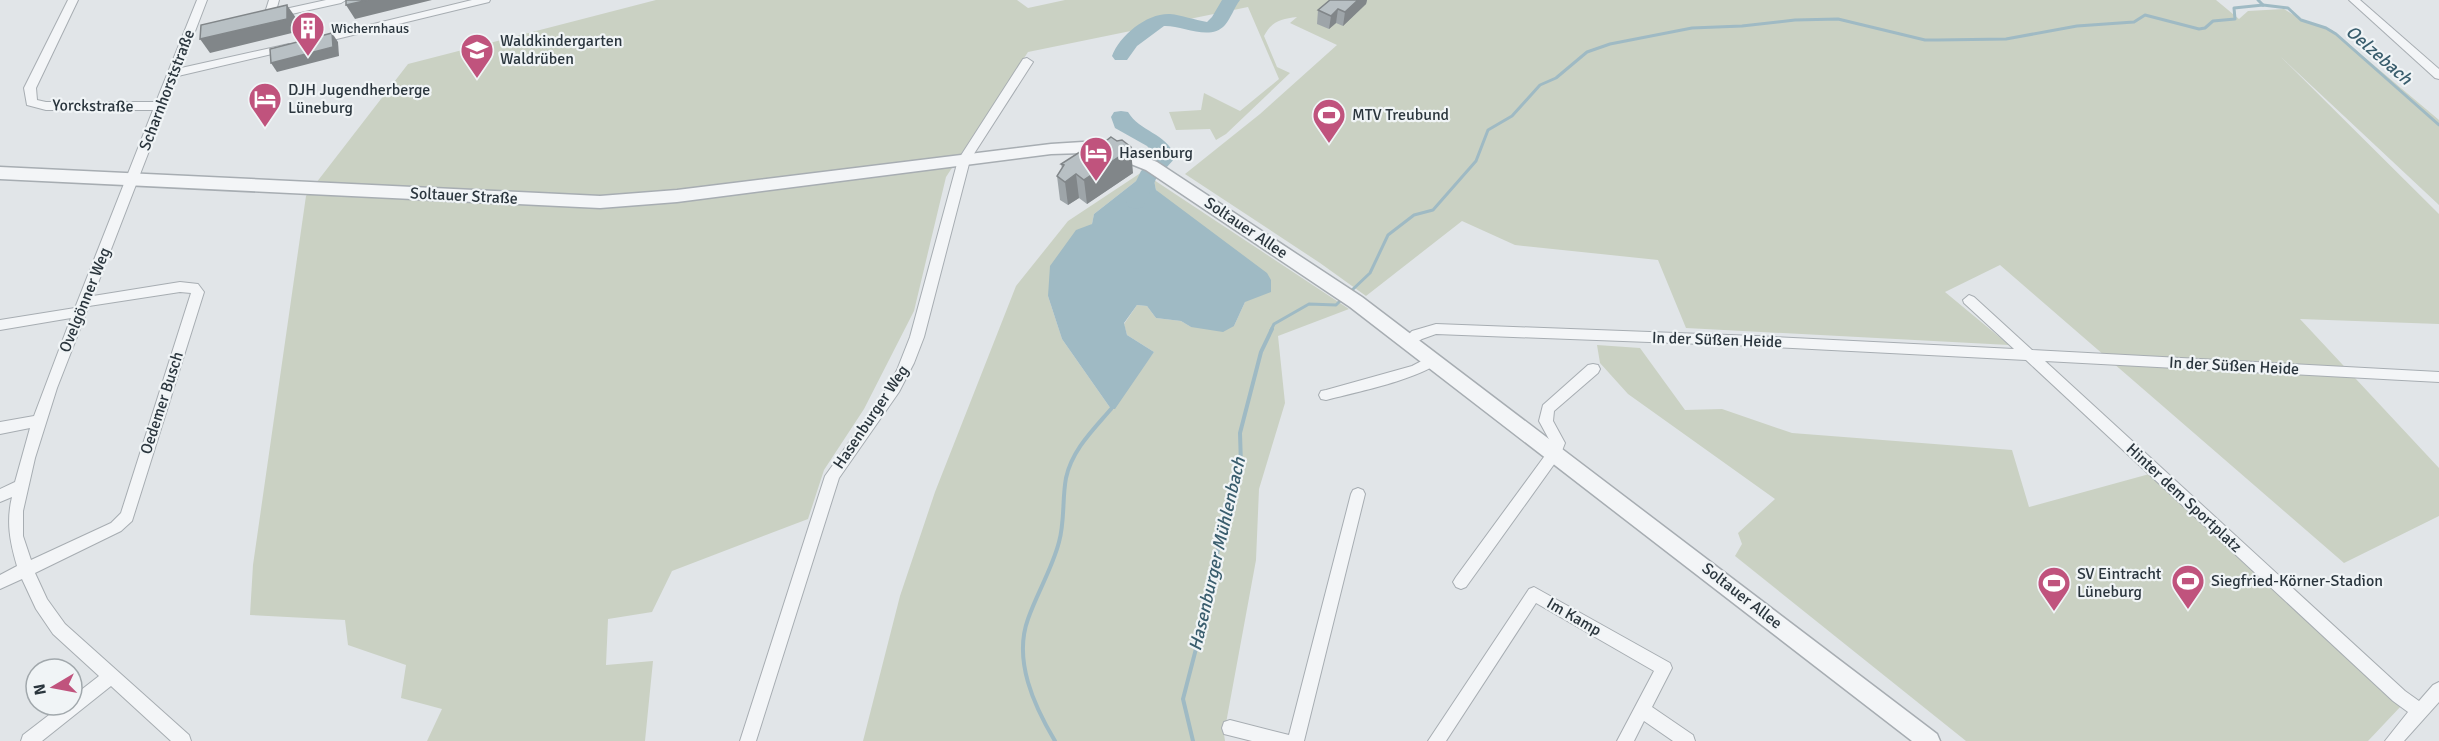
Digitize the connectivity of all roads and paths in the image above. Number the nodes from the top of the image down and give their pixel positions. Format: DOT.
graph roads {
  1 [pos="73,0"];
  2 [pos="202,0"];
  3 [pos="274,0"];
  4 [pos="341,0"];
  5 [pos="485,0"];
  6 [pos="2354,0"];
  7 [pos="201,31"];
  8 [pos="189,34"];
  9 [pos="1027,62"];
  10 [pos="174,73"];
  11 [pos="2439,75"];
  12 [pos="161,106"];
  13 [pos="964,160"];
  14 [pos="0,173"];
  15 [pos="132,180"];
  16 [pos="1969,300"];
  17 [pos="82,307"];
  18 [pos="0,325"];
  19 [pos="1408,342"];
  20 [pos="2029,355"];
  21 [pos="1433,360"];
  22 [pos="1593,369"];
  23 [pos="2439,377"];
  24 [pos="1326,396"];
  25 [pos="38,421"];
  26 [pos="0,428"];
  27 [pos="1555,452"];
  28 [pos="20,486"];
  29 [pos="1358,494"];
  30 [pos="0,496"];
  31 [pos="26,570"];
  32 [pos="0,582"];
  33 [pos="1461,582"];
  34 [pos="111,676"];
  35 [pos="2439,690"];
  36 [pos="1643,711"];
  37 [pos="2419,711"];
  38 [pos="1230,728"];
  39 [pos="29,741"];
  40 [pos="183,741"];
  41 [pos="748,741"];
  42 [pos="1285,741"];
  43 [pos="1296,741"];
  44 [pos="1436,741"];
  45 [pos="1625,741"];
  46 [pos="1687,741"];
  47 [pos="1929,741"];
  48 [pos="2393,741"];
  1 -- 12 [label="street, Yorckstraße"];
  2 -- 8 [label="street, Scharnhorststraße"];
  3 -- 4 [label="street"];
  5 -- 10 [label="street"];
  6 -- 11 [label="street"];
  7 -- 8 [label="street"];
  8 -- 10 [label="street, Scharnhorststraße"];
  9 -- 13 [label="street, Hasenburger Weg"];
  10 -- 12 [label="street, Scharnhorststraße"];
  12 -- 15 [label="street, Scharnhorststraße"];
  13 -- 15 [label="street, Soltauer Straße"];
  13 -- 19 [label="street, Soltauer Allee"];
  13 -- 41 [label="street, Hasenburger Weg"];
  14 -- 15 [label="street, Soltauer Straße"];
  15 -- 17 [label="street, Ovelgönner Weg"];
  16 -- 20 [label="street"];
  17 -- 18 [label="street"];
  17 -- 25 [label="street, Ovelgönner Weg"];
  17 -- 31 [label="street, Oedemer Busch"];
  19 -- 20 [label="street, In der Süßen Heide"];
  19 -- 21 [label="street, Soltauer Allee"];
  20 -- 23 [label="street, In der Süßen Heide"];
  20 -- 37 [label="street, Hinter dem Sportplatz"];
  21 -- 24 [label="street"];
  21 -- 27 [label="street, Soltauer Allee"];
  22 -- 27 [label="street"];
  25 -- 26 [label="street"];
  25 -- 28 [label="street, Ovelgönner Weg"];
  27 -- 33 [label="street"];
  27 -- 47 [label="street, Soltauer Allee"];
  28 -- 30 [label="street"];
  28 -- 31 [label="street, Ovelgönner Weg"];
  29 -- 43 [label="street"];
  31 -- 32 [label="street"];
  31 -- 34 [label="street, Ovelgönner Weg"];
  34 -- 39 [label="street"];
  34 -- 40 [label="street, Ovelgönner Weg"];
  35 -- 37 [label="street"];
  36 -- 44 [label="street, Im Kamp"];
  36 -- 45 [label="street, Im Kamp"];
  36 -- 46 [label="street"];
  37 -- 48 [label="street"];
  38 -- 42 [label="street"];
}
